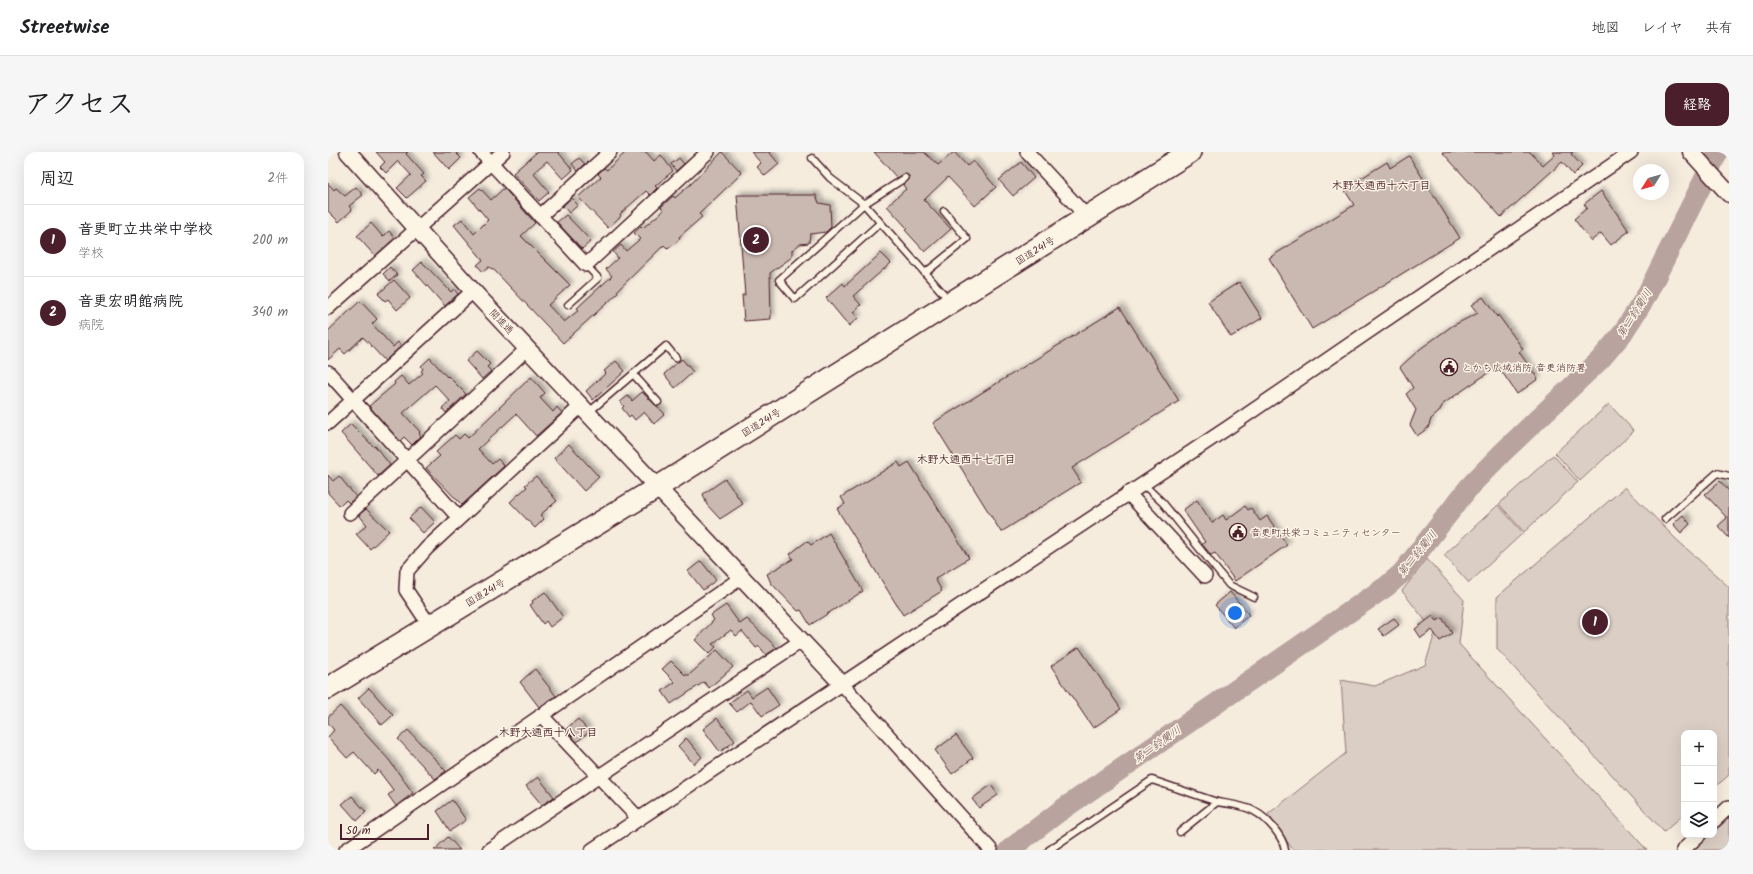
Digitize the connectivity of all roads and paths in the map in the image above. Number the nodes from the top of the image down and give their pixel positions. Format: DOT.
graph roads {
  1 [pos="348,152"];
  2 [pos="480,152"];
  3 [pos="503,152"];
  4 [pos="610,152"];
  5 [pos="708,152"];
  6 [pos="1027,152"];
  7 [pos="1190,152"];
  8 [pos="1631,152"];
  9 [pos="1692,153"];
  10 [pos="812,158"];
  11 [pos="491,163"];
  12 [pos="905,178"];
  13 [pos="1728,192"];
  14 [pos="864,204"];
  15 [pos="944,211"];
  16 [pos="540,216"];
  17 [pos="1087,217"];
  18 [pos="880,223"];
  19 [pos="418,228"];
  20 [pos="586,265"];
  21 [pos="925,273"];
  22 [pos="473,290"];
  23 [pos="951,302"];
  24 [pos="568,305"];
  25 [pos="328,308"];
  26 [pos="528,348"];
  27 [pos="676,358"];
  28 [pos="328,372"];
  29 [pos="633,374"];
  30 [pos="353,400"];
  31 [pos="658,402"];
  32 [pos="585,408"];
  33 [pos="328,423"];
  34 [pos="407,460"];
  35 [pos="1729,476"];
  36 [pos="1142,483"];
  37 [pos="658,487"];
  38 [pos="1128,493"];
  39 [pos="350,512"];
  40 [pos="460,518"];
  41 [pos="1665,519"];
  42 [pos="1205,576"];
  43 [pos="741,578"];
  44 [pos="1254,597"];
  45 [pos="430,626"];
  46 [pos="801,641"];
  47 [pos="842,684"];
  48 [pos="328,688"];
  49 [pos="541,716"];
  50 [pos="599,777"];
  51 [pos="1217,802"];
  52 [pos="1729,807"];
  53 [pos="1717,818"];
  54 [pos="639,819"];
  55 [pos="1180,832"];
  56 [pos="1696,838"];
  57 [pos="346,850"];
  58 [pos="489,850"];
  59 [pos="592,850"];
  60 [pos="991,850"];
  61 [pos="1049,850"];
  62 [pos="1285,850"];
  63 [pos="1683,850"];
  1 -- 19 [label="street, 開進通"];
  2 -- 11 [label="street"];
  3 -- 11 [label="street"];
  4 -- 16 [label="street"];
  5 -- 20 [label="street"];
  6 -- 17 [label="street"];
  7 -- 17 [label="highway, 国道241号"];
  8 -- 36 [label="street"];
  9 -- 13 [label="street"];
  10 -- 14 [label="lane"];
  11 -- 16 [label="street"];
  11 -- 19 [label="street"];
  12 -- 14 [label="lane"];
  14 -- 18 [label="lane"];
  14 -- 18 [label="lane"];
  15 -- 21 [label="lane"];
  16 -- 20 [label="street"];
  17 -- 23 [label="highway, 国道241号"];
  18 -- 21 [label="lane"];
  19 -- 22 [label="street, 開進通"];
  19 -- 25 [label="street"];
  20 -- 24 [label="lane"];
  21 -- 23 [label="lane"];
  22 -- 26 [label="street, 開進通"];
  22 -- 30 [label="street"];
  23 -- 37 [label="highway, 国道241号"];
  26 -- 32 [label="street, 開進通"];
  26 -- 34 [label="street"];
  27 -- 29 [label="lane"];
  28 -- 30 [label="street"];
  29 -- 31 [label="lane"];
  29 -- 32 [label="lane"];
  30 -- 33 [label="street"];
  30 -- 34 [label="street"];
  32 -- 37 [label="street, 開進通"];
  32 -- 40 [label="street"];
  34 -- 39 [label="street"];
  34 -- 40 [label="street"];
  35 -- 41 [label="lane"];
  36 -- 38 [label="street"];
  36 -- 44 [label="lane"];
  37 -- 43 [label="street, 開進通"];
  37 -- 45 [label="highway, 国道241号"];
  38 -- 42 [label="street"];
  38 -- 47 [label="street"];
  40 -- 45 [label="street"];
  43 -- 46 [label="street, 開進通"];
  43 -- 49 [label="street"];
  45 -- 48 [label="highway, 国道241号"];
  46 -- 47 [label="street, 開進通"];
  46 -- 50 [label="street"];
  47 -- 54 [label="street"];
  47 -- 60 [label="street"];
  49 -- 50 [label="street"];
  49 -- 57 [label="street"];
  50 -- 54 [label="street"];
  50 -- 58 [label="street"];
  51 -- 55 [label="lane"];
  51 -- 61 [label="lane"];
  51 -- 62 [label="lane"];
  52 -- 53 [label="street"];
  54 -- 59 [label="street"];
  56 -- 63 [label="street"];
}
